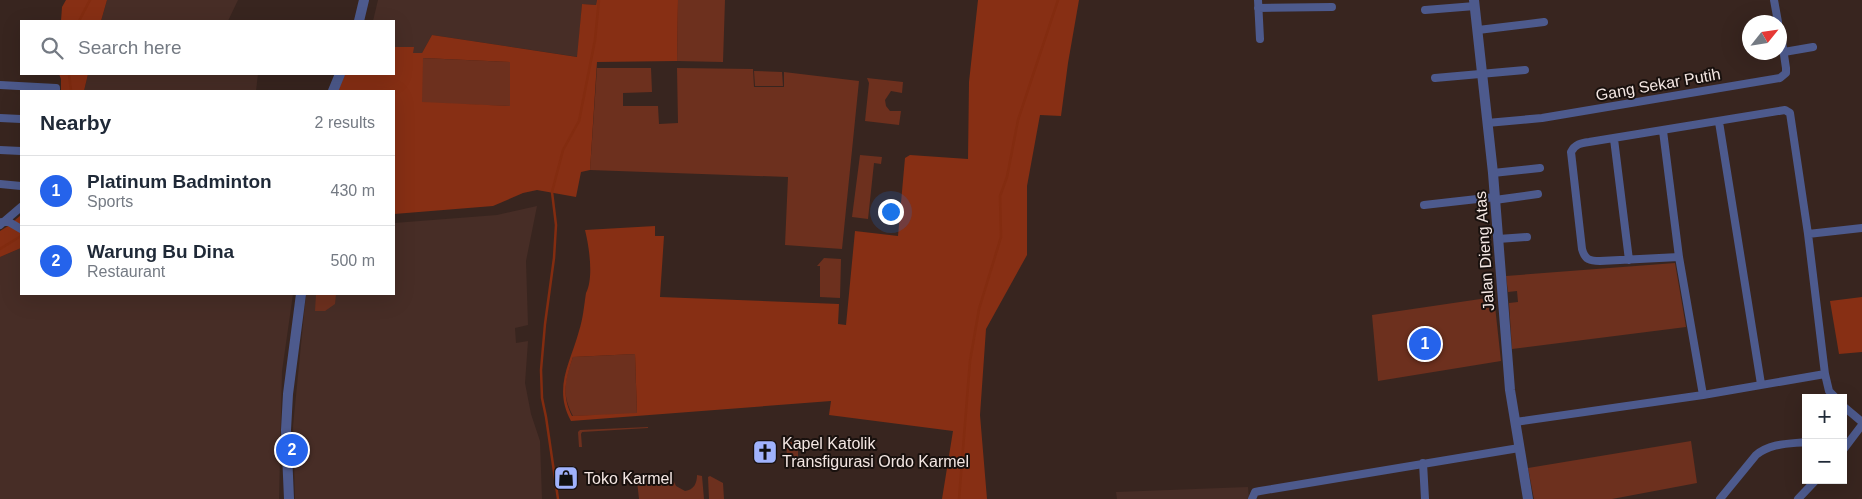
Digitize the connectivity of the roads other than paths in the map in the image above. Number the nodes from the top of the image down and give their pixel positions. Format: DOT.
graph roads {
  1 [pos="364,0"];
  2 [pos="1774,0"];
  3 [pos="1475,3"];
  4 [pos="1258,4"];
  5 [pos="1332,7"];
  6 [pos="1425,10"];
  7 [pos="1777,15"];
  8 [pos="359,20"];
  9 [pos="1544,22"];
  10 [pos="1478,30"];
  11 [pos="1260,39"];
  12 [pos="1813,47"];
  13 [pos="1787,51"];
  14 [pos="1785,60"];
  15 [pos="1525,70"];
  16 [pos="1482,72"];
  17 [pos="340,75"];
  18 [pos="1434,78"];
  19 [pos="0,85"];
  20 [pos="56,90"];
  21 [pos="333,90"];
  22 [pos="0,118"];
  23 [pos="20,119"];
  24 [pos="1718,122"];
  25 [pos="1487,124"];
  26 [pos="1664,131"];
  27 [pos="1614,139"];
  28 [pos="0,150"];
  29 [pos="20,151"];
  30 [pos="1540,168"];
  31 [pos="1493,173"];
  32 [pos="0,184"];
  33 [pos="20,186"];
  34 [pos="1538,194"];
  35 [pos="1495,199"];
  36 [pos="1424,205"];
  37 [pos="20,207"];
  38 [pos="2,223"];
  39 [pos="20,228"];
  40 [pos="1862,228"];
  41 [pos="1808,234"];
  42 [pos="1526,237"];
  43 [pos="1498,239"];
  44 [pos="1679,257"];
  45 [pos="1629,260"];
  46 [pos="301,295"];
  47 [pos="1825,374"];
  48 [pos="1761,384"];
  49 [pos="1832,394"];
  50 [pos="1703,395"];
  51 [pos="1847,410"];
  52 [pos="1515,422"];
  53 [pos="1862,424"];
  54 [pos="1853,437"];
  55 [pos="1847,438"];
  56 [pos="1802,442"];
  57 [pos="1847,445"];
  58 [pos="1519,448"];
  59 [pos="1423,463"];
  60 [pos="1812,484"];
  61 [pos="1799,498"];
  62 [pos="288,499"];
  63 [pos="1252,499"];
  64 [pos="1425,499"];
  65 [pos="1528,499"];
  66 [pos="1720,499"];
  1 -- 8 [label="street"];
  2 -- 7 [label="street"];
  3 -- 6 [label="street"];
  3 -- 10 [label="street, Jalan Dieng Atas"];
  4 -- 5 [label="street"];
  4 -- 11 [label="street"];
  9 -- 10 [label="street"];
  10 -- 16 [label="street, Jalan Dieng Atas"];
  12 -- 13 [label="street"];
  14 -- 25 [label="street, Gang Sekar Putih"];
  15 -- 16 [label="street"];
  16 -- 18 [label="street"];
  16 -- 25 [label="street, Jalan Dieng Atas"];
  17 -- 21 [label="street"];
  19 -- 20 [label="street"];
  22 -- 23 [label="street"];
  24 -- 26 [label="street"];
  24 -- 41 [label="street"];
  24 -- 48 [label="street"];
  25 -- 31 [label="street, Jalan Dieng Atas"];
  26 -- 27 [label="street"];
  26 -- 44 [label="street"];
  27 -- 45 [label="street"];
  27 -- 45 [label="street"];
  28 -- 29 [label="street"];
  30 -- 31 [label="street"];
  31 -- 35 [label="street, Jalan Dieng Atas"];
  32 -- 33 [label="street"];
  34 -- 35 [label="street"];
  35 -- 36 [label="street"];
  35 -- 43 [label="street, Jalan Dieng Atas"];
  37 -- 38 [label="street"];
  38 -- 39 [label="street"];
  40 -- 41 [label="street"];
  41 -- 47 [label="street"];
  42 -- 43 [label="street"];
  43 -- 52 [label="street, Jalan Dieng Atas"];
  44 -- 45 [label="street"];
  44 -- 50 [label="street"];
  46 -- 62 [label="street"];
  47 -- 48 [label="street"];
  47 -- 49 [label="street"];
  48 -- 50 [label="street"];
  50 -- 52 [label="street"];
  51 -- 53 [label="street"];
  52 -- 58 [label="street, Jalan Dieng Atas"];
  53 -- 54 [label="street"];
  54 -- 55 [label="street"];
  54 -- 57 [label="street"];
  56 -- 66 [label="street"];
  58 -- 59 [label="street"];
  58 -- 65 [label="street, Jalan Dieng Atas"];
  59 -- 63 [label="street"];
  59 -- 64 [label="street"];
  60 -- 61 [label="street"];
}
